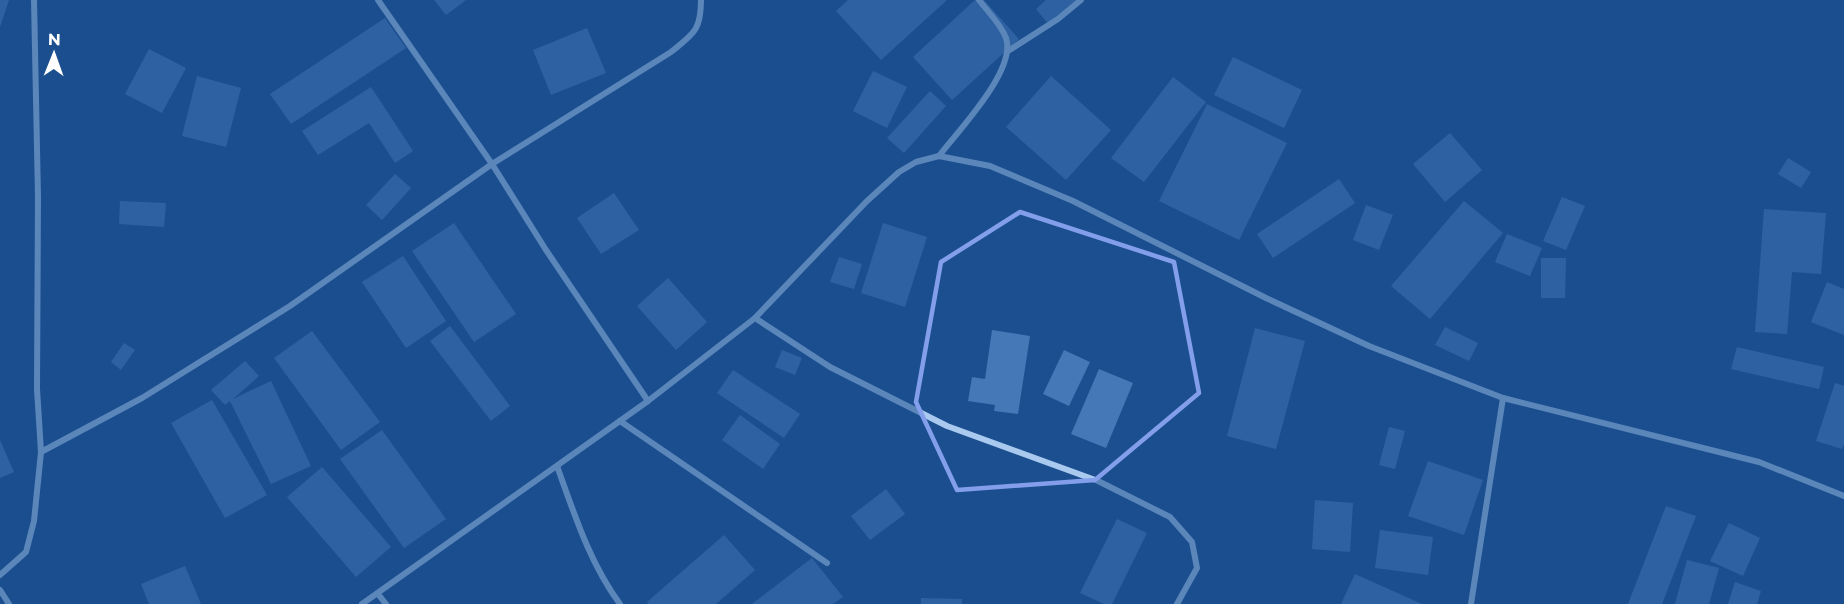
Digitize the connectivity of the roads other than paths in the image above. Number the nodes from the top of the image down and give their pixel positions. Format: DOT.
graph roads {
  1 [pos="34,0"];
  2 [pos="378,0"];
  3 [pos="701,0"];
  4 [pos="979,0"];
  5 [pos="1081,0"];
  6 [pos="1008,51"];
  7 [pos="939,156"];
  8 [pos="492,164"];
  9 [pos="755,318"];
  10 [pos="1503,398"];
  11 [pos="648,401"];
  12 [pos="620,421"];
  13 [pos="41,452"];
  14 [pos="557,466"];
  15 [pos="1844,496"];
  16 [pos="827,564"];
  17 [pos="0,575"];
  18 [pos="0,590"];
  19 [pos="378,594"];
  20 [pos="9,604"];
  21 [pos="362,604"];
  22 [pos="386,604"];
  23 [pos="620,604"];
  24 [pos="1177,604"];
  25 [pos="1471,604"];
  1 -- 13 [label="street"];
  2 -- 8 [label="street"];
  3 -- 8 [label="street"];
  4 -- 6 [label="street"];
  5 -- 6 [label="street"];
  6 -- 7 [label="street"];
  7 -- 9 [label="street"];
  7 -- 10 [label="street"];
  8 -- 11 [label="street"];
  8 -- 13 [label="street"];
  9 -- 11 [label="street"];
  9 -- 24 [label="street"];
  10 -- 15 [label="street"];
  10 -- 25 [label="street"];
  11 -- 12 [label="street"];
  12 -- 14 [label="street"];
  12 -- 16 [label="street"];
  13 -- 17 [label="street"];
  14 -- 19 [label="street"];
  14 -- 23 [label="street"];
  18 -- 20 [label="street"];
  19 -- 21 [label="street"];
  19 -- 22 [label="street"];
}
